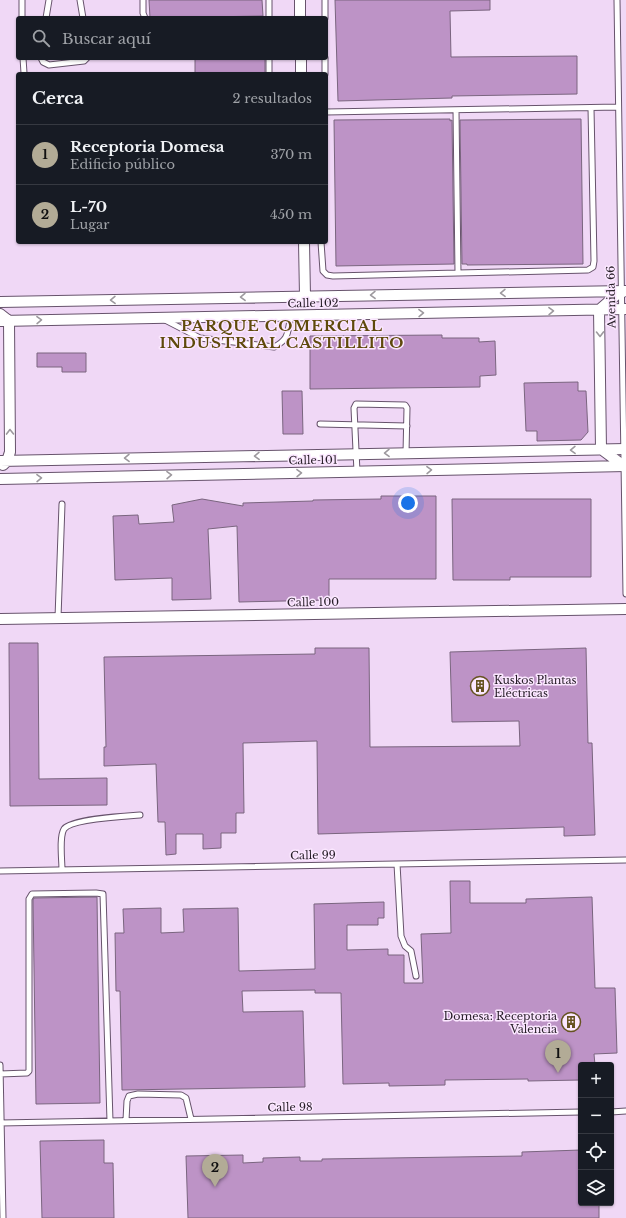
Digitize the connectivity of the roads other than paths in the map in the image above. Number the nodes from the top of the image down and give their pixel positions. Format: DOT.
graph roads {
  1 [pos="22,0"];
  2 [pos="49,0"];
  3 [pos="80,0"];
  4 [pos="143,0"];
  5 [pos="268,0"];
  6 [pos="300,0"];
  7 [pos="325,0"];
  8 [pos="617,0"];
  9 [pos="22,16"];
  10 [pos="46,16"];
  11 [pos="83,16"];
  12 [pos="144,16"];
  13 [pos="269,16"];
  14 [pos="300,16"];
  15 [pos="325,16"];
  16 [pos="23,60"];
  17 [pos="42,60"];
  18 [pos="85,60"];
  19 [pos="269,60"];
  20 [pos="301,60"];
  21 [pos="325,60"];
  22 [pos="24,72"];
  23 [pos="269,72"];
  24 [pos="301,72"];
  25 [pos="325,72"];
  26 [pos="618,107"];
  27 [pos="591,108"];
  28 [pos="456,110"];
  29 [pos="328,112"];
  30 [pos="304,244"];
  31 [pos="321,244"];
  32 [pos="458,273"];
  33 [pos="624,292"];
  34 [pos="306,296"];
  35 [pos="0,302"];
  36 [pos="624,309"];
  37 [pos="599,310"];
  38 [pos="0,314"];
  39 [pos="291,316"];
  40 [pos="161,318"];
  41 [pos="4,321"];
  42 [pos="320,424"];
  43 [pos="355,426"];
  44 [pos="407,426"];
  45 [pos="601,449"];
  46 [pos="625,449"];
  47 [pos="406,453"];
  48 [pos="357,454"];
  49 [pos="2,463"];
  50 [pos="625,466"];
  51 [pos="357,472"];
  52 [pos="0,479"];
  53 [pos="62,504"];
  54 [pos="626,594"];
  55 [pos="626,609"];
  56 [pos="58,618"];
  57 [pos="0,619"];
  58 [pos="140,814"];
  59 [pos="626,860"];
  60 [pos="397,864"];
  61 [pos="62,870"];
  62 [pos="0,871"];
  63 [pos="416,976"];
  64 [pos="0,1066"];
  65 [pos="0,1074"];
  66 [pos="626,1111"];
  67 [pos="578,1112"];
  68 [pos="614,1112"];
  69 [pos="191,1119"];
  70 [pos="126,1120"];
  71 [pos="110,1121"];
  72 [pos="1,1123"];
  73 [pos="3,1218"];
  1 -- 9 [label="lane"];
  2 -- 10 [label="lane"];
  3 -- 11 [label="lane"];
  4 -- 12 [label="lane"];
  5 -- 13 [label="lane"];
  6 -- 14 [label="street"];
  7 -- 15 [label="lane"];
  8 -- 26 [label="lane, Avenida 66"];
  16 -- 22 [label="lane"];
  17 -- 18 [label="lane"];
  19 -- 23 [label="lane"];
  20 -- 24 [label="street"];
  21 -- 25 [label="lane"];
  26 -- 27 [label="lane"];
  26 -- 33 [label="lane, Avenida 66"];
  27 -- 28 [label="lane"];
  27 -- 32 [label="lane"];
  28 -- 29 [label="lane"];
  28 -- 32 [label="lane"];
  30 -- 34 [label="street"];
  31 -- 32 [label="lane"];
  33 -- 34 [label="street, Calle 102, one-way"];
  33 -- 36 [label="lane, Avenida 66"];
  33 -- 37 [label="street"];
  34 -- 35 [label="street, Calle 102, one-way"];
  36 -- 37 [label="street, Calle 102"];
  36 -- 46 [label="lane, Avenida 66"];
  39 -- 37 [label="street, Calle 102, one-way"];
  37 -- 45 [label="street, one-way"];
  38 -- 41 [label="street"];
  39 -- 40 [label="street, Calle 102"];
  39 -- 40 [label="lane"];
  41 -- 40 [label="street, Calle 102, one-way"];
  49 -- 41 [label="street, one-way"];
  42 -- 43 [label="lane"];
  43 -- 44 [label="lane"];
  43 -- 44 [label="lane"];
  43 -- 48 [label="lane"];
  44 -- 47 [label="lane"];
  45 -- 46 [label="street, Calle 101"];
  45 -- 47 [label="street, Calle 101, one-way"];
  45 -- 50 [label="street"];
  46 -- 50 [label="lane, Avenida 66"];
  47 -- 48 [label="street, Calle 101, one-way"];
  48 -- 49 [label="street, Calle 101, one-way"];
  48 -- 51 [label="lane"];
  51 -- 50 [label="street, Calle 101, one-way"];
  50 -- 54 [label="lane, Avenida 66"];
  52 -- 51 [label="street, Calle 101, one-way"];
  53 -- 56 [label="lane"];
  55 -- 56 [label="street, Calle 100"];
  56 -- 57 [label="street, Calle 100"];
  58 -- 61 [label="lane"];
  59 -- 60 [label="lane, Calle 99"];
  60 -- 61 [label="lane, Calle 99"];
  60 -- 63 [label="lane"];
  61 -- 62 [label="lane, Calle 99"];
  64 -- 65 [label="lane"];
  65 -- 71 [label="lane"];
  65 -- 72 [label="lane"];
  66 -- 68 [label="lane"];
  67 -- 69 [label="lane, Calle 98"];
  69 -- 70 [label="lane, Calle 98"];
  69 -- 70 [label="lane"];
  70 -- 71 [label="lane, Calle 98"];
  71 -- 72 [label="lane, Calle 98"];
  72 -- 73 [label="lane"];
}
